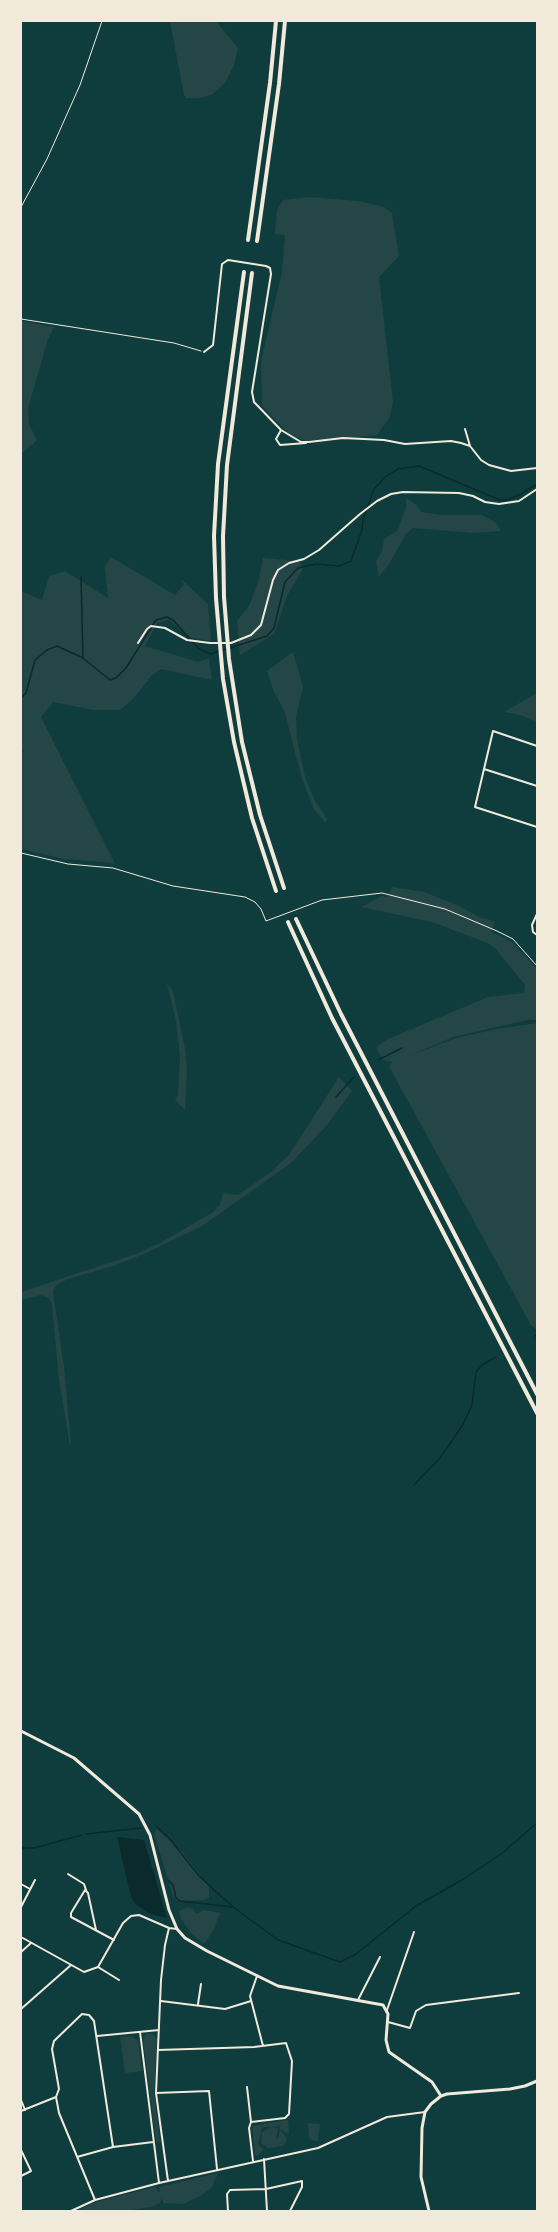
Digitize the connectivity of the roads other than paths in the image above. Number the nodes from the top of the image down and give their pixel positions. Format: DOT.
graph roads {
  1 [pos="276,21"];
  2 [pos="285,21"];
  3 [pos="248,240"];
  4 [pos="257,241"];
  5 [pos="244,272"];
  6 [pos="252,273"];
  7 [pos="204,352"];
  8 [pos="465,429"];
  9 [pos="281,430"];
  10 [pos="309,442"];
  11 [pos="470,446"];
  12 [pos="537,468"];
  13 [pos="537,489"];
  14 [pos="138,643"];
  15 [pos="537,746"];
  16 [pos="484,769"];
  17 [pos="537,786"];
  18 [pos="537,827"];
  19 [pos="284,888"];
  20 [pos="276,891"];
  21 [pos="537,914"];
  22 [pos="296,919"];
  23 [pos="288,922"];
  24 [pos="537,935"];
  25 [pos="537,1394"];
  26 [pos="537,1413"];
  27 [pos="21,1731"];
  28 [pos="68,1874"];
  29 [pos="35,1880"];
  30 [pos="21,1884"];
  31 [pos="30,1889"];
  32 [pos="86,1890"];
  33 [pos="21,1908"];
  34 [pos="170,1928"];
  35 [pos="177,1929"];
  36 [pos="96,1930"];
  37 [pos="414,1932"];
  38 [pos="21,1937"];
  39 [pos="114,1940"];
  40 [pos="31,1943"];
  41 [pos="21,1952"];
  42 [pos="380,1957"];
  43 [pos="71,1965"];
  44 [pos="98,1967"];
  45 [pos="257,1976"];
  46 [pos="119,1980"];
  47 [pos="201,1984"];
  48 [pos="519,1993"];
  49 [pos="161,2000"];
  50 [pos="358,2000"];
  51 [pos="250,2001"];
  52 [pos="198,2004"];
  53 [pos="21,2009"];
  54 [pos="387,2010"];
  55 [pos="388,2022"];
  56 [pos="159,2030"];
  57 [pos="140,2032"];
  58 [pos="97,2036"];
  59 [pos="263,2046"];
  60 [pos="158,2050"];
  61 [pos="537,2081"];
  62 [pos="247,2087"];
  63 [pos="156,2093"];
  64 [pos="441,2096"];
  65 [pos="56,2097"];
  66 [pos="21,2100"];
  67 [pos="25,2110"];
  68 [pos="21,2111"];
  69 [pos="425,2112"];
  70 [pos="251,2122"];
  71 [pos="153,2142"];
  72 [pos="113,2147"];
  73 [pos="21,2150"];
  74 [pos="77,2157"];
  75 [pos="264,2159"];
  76 [pos="253,2161"];
  77 [pos="217,2169"];
  78 [pos="21,2176"];
  79 [pos="168,2181"];
  80 [pos="159,2183"];
  81 [pos="266,2189"];
  82 [pos="95,2200"];
  83 [pos="71,2211"];
  84 [pos="228,2211"];
  85 [pos="267,2211"];
  86 [pos="290,2211"];
  87 [pos="429,2211"];
  1 -- 3 [label="highway"];
  2 -- 4 [label="highway"];
  5 -- 20 [label="highway"];
  6 -- 19 [label="highway"];
  7 -- 9 [label="street"];
  8 -- 11 [label="street"];
  9 -- 10 [label="street"];
  9 -- 10 [label="street"];
  10 -- 11 [label="street"];
  11 -- 12 [label="street"];
  13 -- 14 [label="street"];
  15 -- 16 [label="street"];
  16 -- 17 [label="street"];
  16 -- 18 [label="street"];
  21 -- 24 [label="street"];
  22 -- 25 [label="highway"];
  23 -- 26 [label="highway"];
  27 -- 35 [label="street"];
  28 -- 32 [label="street"];
  29 -- 31 [label="street"];
  30 -- 31 [label="street"];
  31 -- 33 [label="street"];
  32 -- 36 [label="street"];
  32 -- 36 [label="street"];
  34 -- 35 [label="street"];
  34 -- 39 [label="street"];
  34 -- 49 [label="street"];
  35 -- 45 [label="street"];
  36 -- 39 [label="street"];
  37 -- 54 [label="street"];
  38 -- 40 [label="street"];
  39 -- 44 [label="street"];
  40 -- 41 [label="street"];
  40 -- 43 [label="street"];
  42 -- 50 [label="street"];
  43 -- 44 [label="street"];
  43 -- 53 [label="street"];
  44 -- 46 [label="street"];
  45 -- 50 [label="street"];
  45 -- 51 [label="street"];
  47 -- 52 [label="street"];
  48 -- 55 [label="street"];
  49 -- 52 [label="street"];
  49 -- 56 [label="street"];
  50 -- 54 [label="street"];
  51 -- 52 [label="street"];
  51 -- 59 [label="street"];
  54 -- 55 [label="street"];
  55 -- 64 [label="street"];
  56 -- 57 [label="street"];
  56 -- 60 [label="street"];
  57 -- 58 [label="street"];
  57 -- 71 [label="street"];
  58 -- 65 [label="street"];
  58 -- 72 [label="street"];
  59 -- 60 [label="street"];
  59 -- 70 [label="street"];
  60 -- 63 [label="street"];
  61 -- 64 [label="street"];
  62 -- 70 [label="street"];
  63 -- 77 [label="street"];
  63 -- 79 [label="street"];
  64 -- 69 [label="street"];
  65 -- 67 [label="street"];
  65 -- 74 [label="street"];
  66 -- 67 [label="street"];
  67 -- 68 [label="street"];
  69 -- 75 [label="street"];
  69 -- 87 [label="street"];
  70 -- 76 [label="street"];
  71 -- 72 [label="street"];
  71 -- 80 [label="street"];
  72 -- 74 [label="street"];
  73 -- 78 [label="street"];
  74 -- 82 [label="street"];
  75 -- 76 [label="street"];
  75 -- 81 [label="street"];
  76 -- 77 [label="street"];
  77 -- 79 [label="street"];
  79 -- 80 [label="street"];
  80 -- 82 [label="street"];
  81 -- 84 [label="street"];
  81 -- 85 [label="street"];
  81 -- 86 [label="street"];
  82 -- 83 [label="street"];
}
